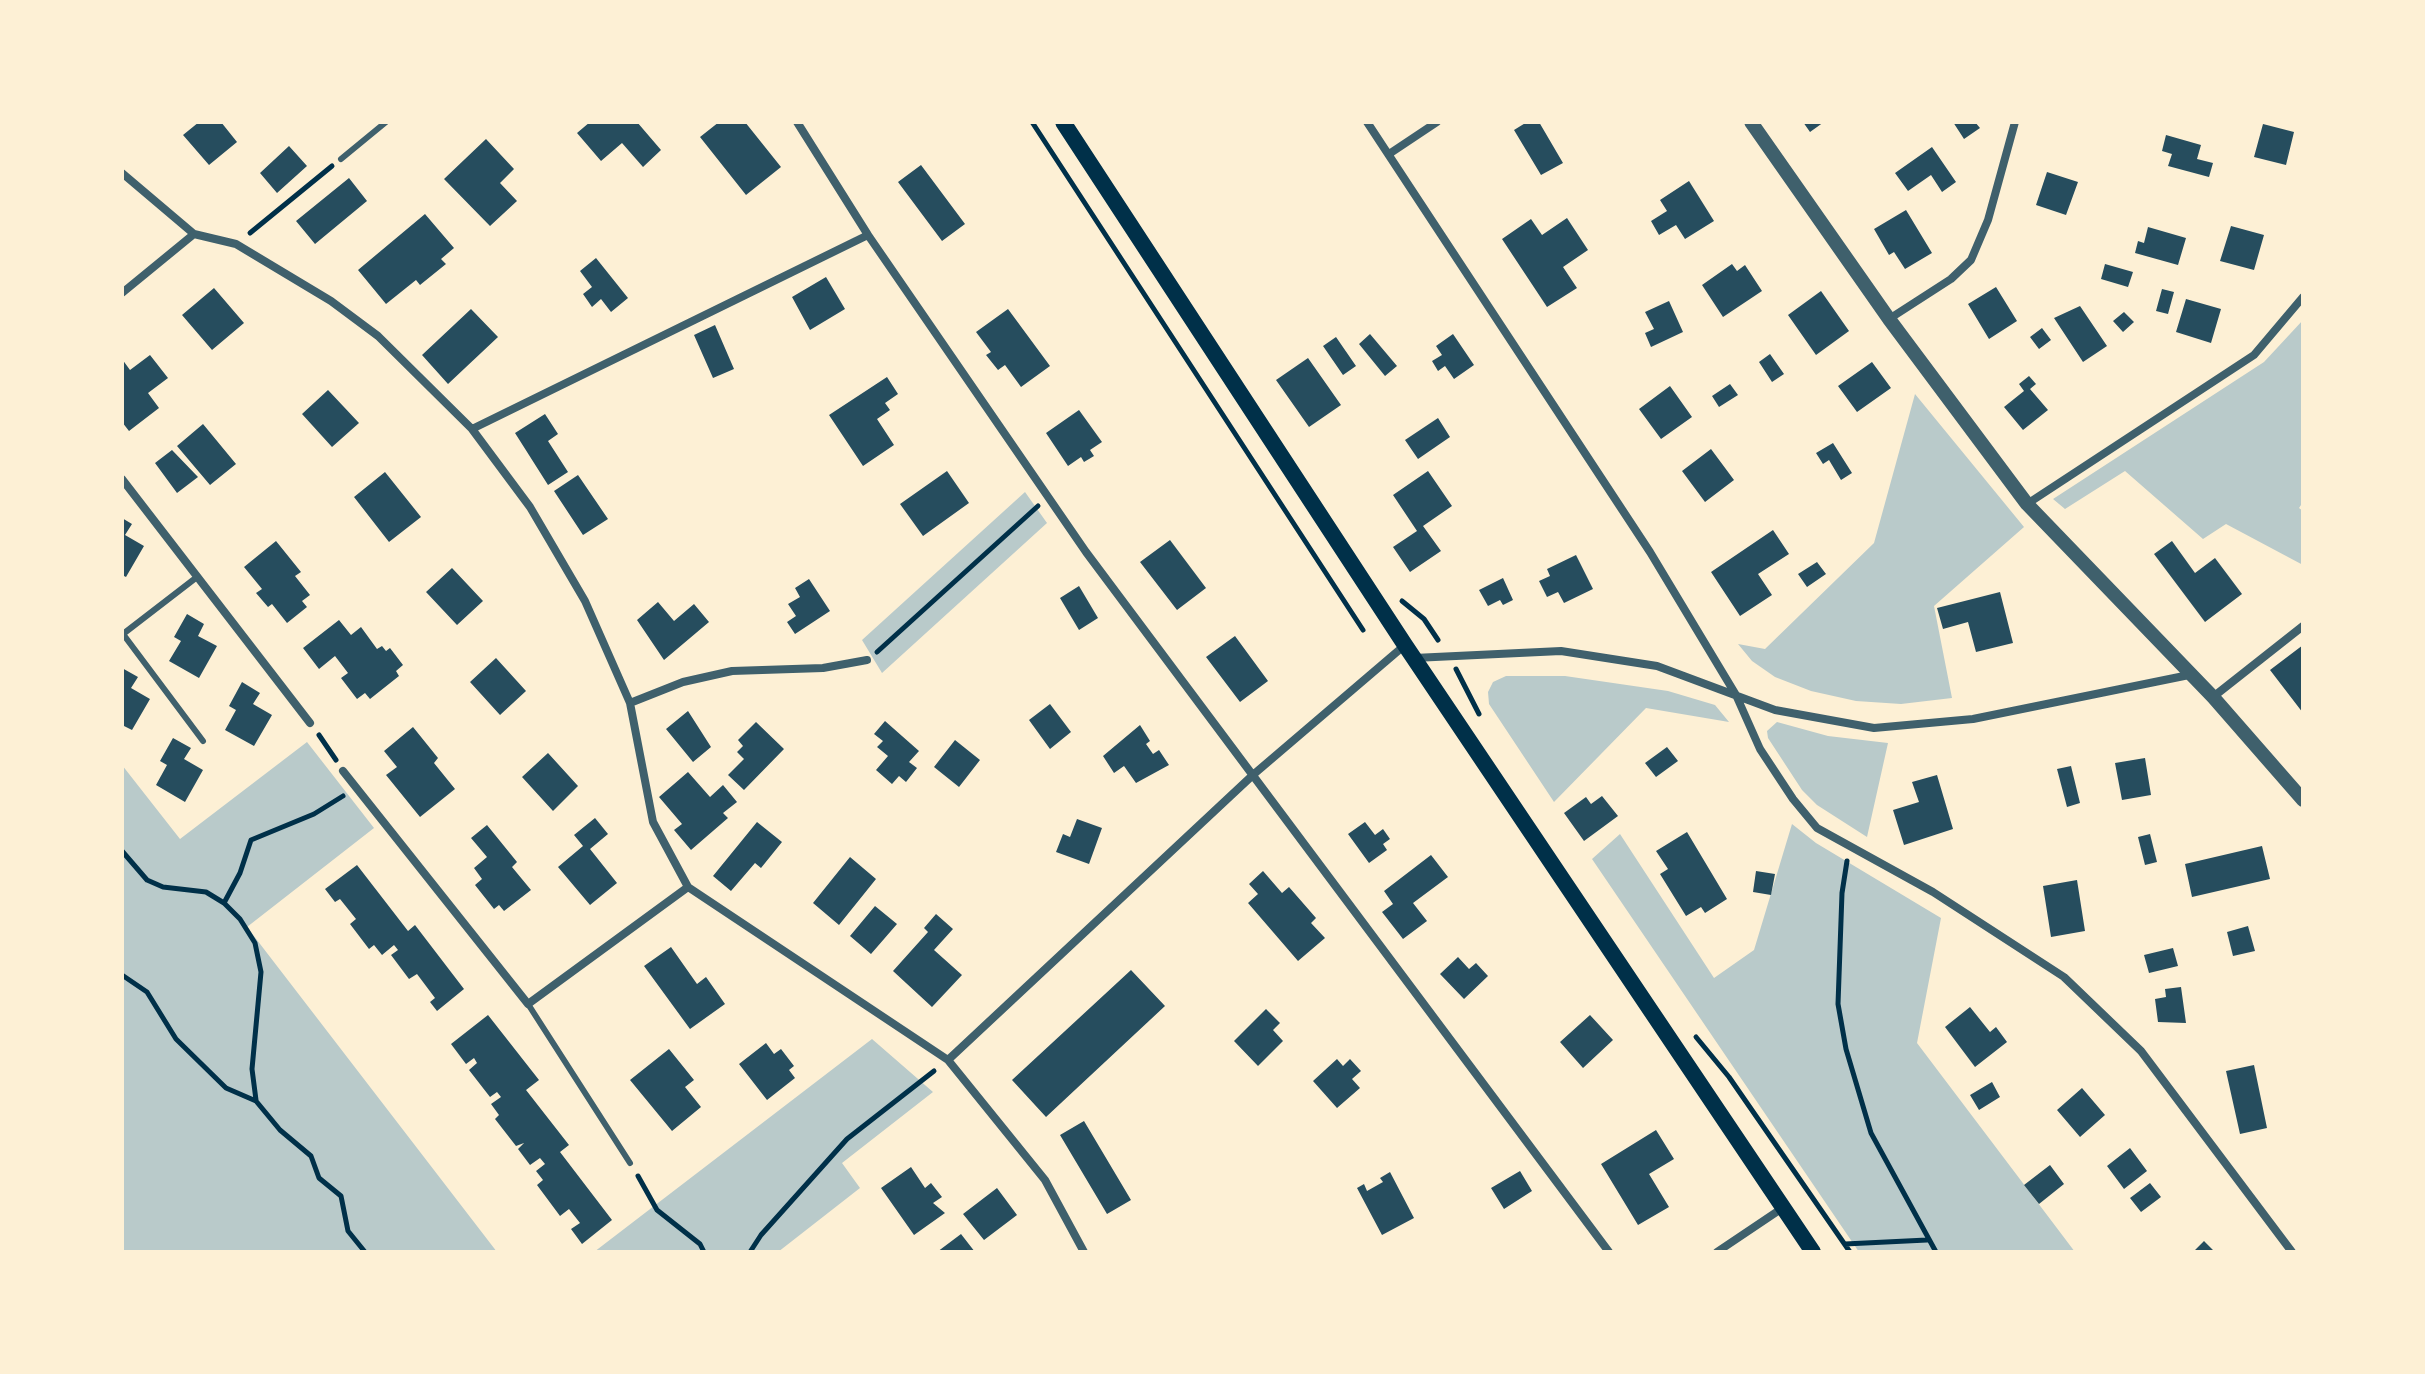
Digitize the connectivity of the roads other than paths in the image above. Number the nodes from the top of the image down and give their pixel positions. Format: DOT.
graph roads {
  1 [pos="386,122"];
  2 [pos="797,122"];
  3 [pos="1063,122"];
  4 [pos="1367,122"];
  5 [pos="1437,122"];
  6 [pos="1751,122"];
  7 [pos="2015,122"];
  8 [pos="1389,154"];
  9 [pos="341,159"];
  10 [pos="122,173"];
  11 [pos="194,234"];
  12 [pos="868,235"];
  13 [pos="122,293"];
  14 [pos="2303,297"];
  15 [pos="1889,319"];
  16 [pos="472,429"];
  17 [pos="122,479"];
  18 [pos="2027,504"];
  19 [pos="197,577"];
  20 [pos="2303,626"];
  21 [pos="123,633"];
  22 [pos="1409,651"];
  23 [pos="867,660"];
  24 [pos="2189,675"];
  25 [pos="1736,695"];
  26 [pos="2213,697"];
  27 [pos="630,703"];
  28 [pos="310,723"];
  29 [pos="203,741"];
  30 [pos="343,771"];
  31 [pos="1254,774"];
  32 [pos="2303,800"];
  33 [pos="688,887"];
  34 [pos="528,1004"];
  35 [pos="948,1060"];
  36 [pos="630,1163"];
  37 [pos="1781,1209"];
  38 [pos="1084,1252"];
  39 [pos="1609,1252"];
  40 [pos="1717,1252"];
  41 [pos="1813,1252"];
  42 [pos="2292,1252"];
  1 -- 9 [label="lane"];
  2 -- 12 [label="street"];
  3 -- 22 [label="main road"];
  4 -- 8 [label="street"];
  5 -- 8 [label="street"];
  6 -- 15 [label="street"];
  7 -- 15 [label="street"];
  8 -- 25 [label="street"];
  10 -- 11 [label="street"];
  11 -- 13 [label="street"];
  11 -- 16 [label="street"];
  12 -- 16 [label="street"];
  12 -- 31 [label="street"];
  14 -- 18 [label="street"];
  15 -- 18 [label="street"];
  16 -- 27 [label="street"];
  17 -- 19 [label="street"];
  18 -- 24 [label="street"];
  19 -- 21 [label="lane"];
  19 -- 28 [label="street"];
  20 -- 26 [label="street"];
  21 -- 29 [label="lane"];
  22 -- 25 [label="street"];
  22 -- 31 [label="street"];
  22 -- 37 [label="main road"];
  23 -- 27 [label="street"];
  24 -- 25 [label="street"];
  24 -- 26 [label="street"];
  25 -- 42 [label="street"];
  26 -- 32 [label="street"];
  27 -- 33 [label="street"];
  30 -- 34 [label="street"];
  31 -- 35 [label="street"];
  31 -- 39 [label="street"];
  33 -- 34 [label="street"];
  33 -- 35 [label="street"];
  34 -- 36 [label="lane"];
  35 -- 38 [label="street"];
  37 -- 40 [label="street"];
  37 -- 41 [label="main road"];
}
